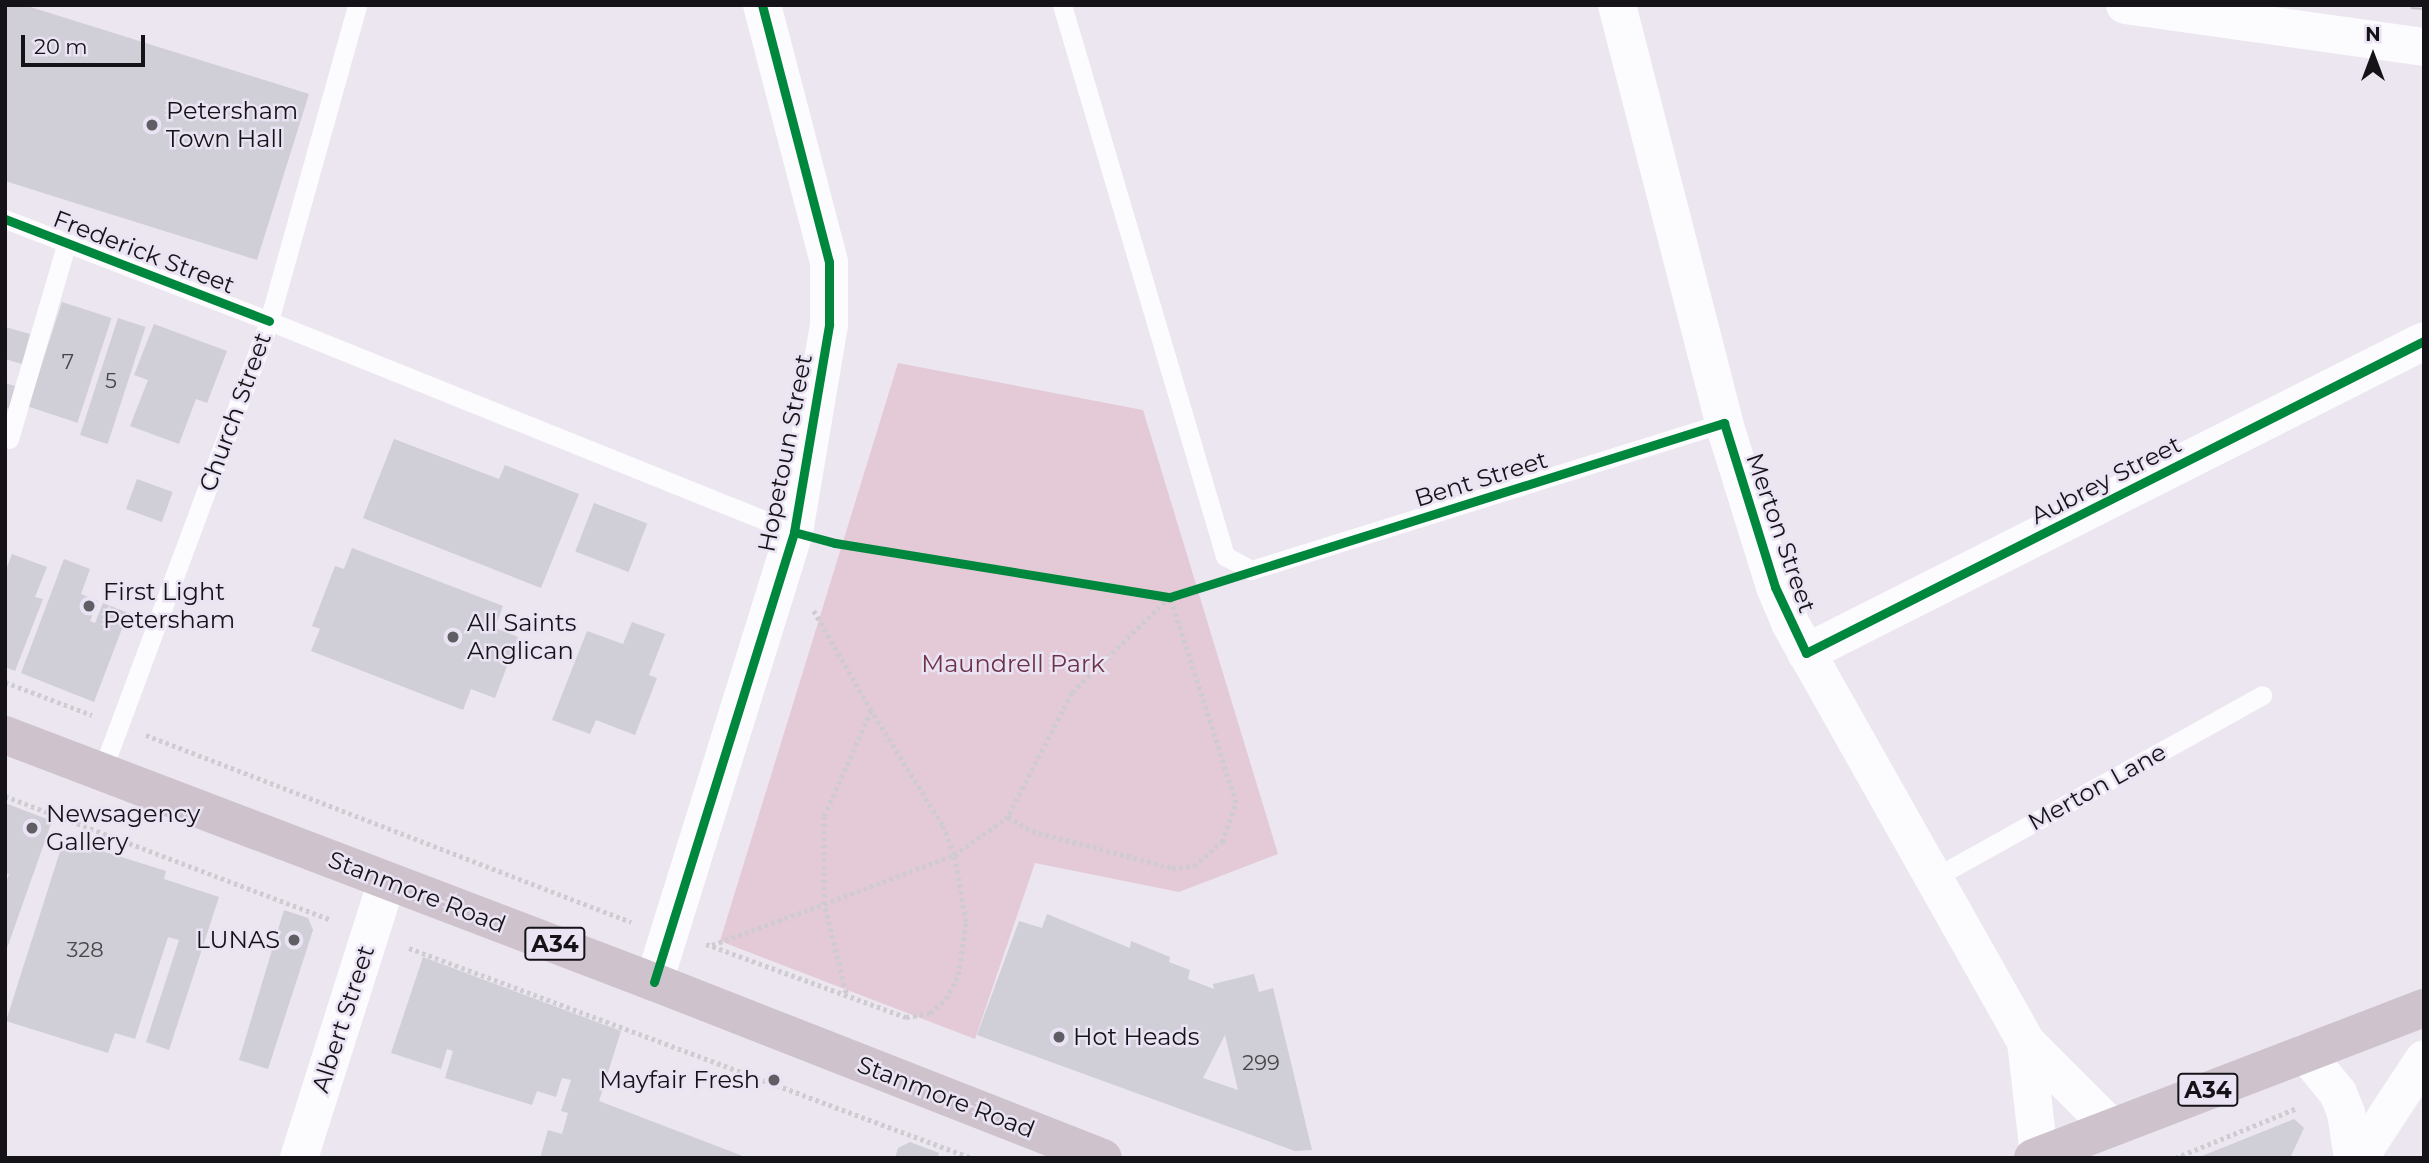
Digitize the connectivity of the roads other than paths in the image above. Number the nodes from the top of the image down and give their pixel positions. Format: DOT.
graph roads {
  1 [pos="357,5"];
  2 [pos="762,5"];
  3 [pos="1062,5"];
  4 [pos="1617,5"];
  5 [pos="2125,5"];
  6 [pos="2424,47"];
  7 [pos="5,219"];
  8 [pos="67,242"];
  9 [pos="270,321"];
  10 [pos="2424,341"];
  11 [pos="1724,423"];
  12 [pos="9,439"];
  13 [pos="794,533"];
  14 [pos="1806,653"];
  15 [pos="2262,695"];
  16 [pos="5,735"];
  17 [pos="102,772"];
  18 [pos="1932,879"];
  19 [pos="387,881"];
  20 [pos="654,982"];
  21 [pos="2424,1008"];
  22 [pos="2026,1042"];
  23 [pos="2305,1053"];
  24 [pos="2424,1059"];
  25 [pos="2111,1127"];
  26 [pos="2036,1156"];
  27 [pos="299,1158"];
  28 [pos="1103,1158"];
  29 [pos="2353,1158"];
  30 [pos="2359,1158"];
  1 -- 9 [label="lane, Church Street"];
  2 -- 13 [label="street, Hopetoun Street"];
  3 -- 11 [label="lane, Bent Street"];
  4 -- 11 [label="street, Merton Street"];
  5 -- 6 [label="street"];
  7 -- 8 [label="lane, Frederick Street"];
  8 -- 9 [label="lane, Frederick Street"];
  8 -- 12 [label="lane"];
  9 -- 13 [label="lane, Frederick Street"];
  9 -- 17 [label="lane, Church Street"];
  10 -- 14 [label="street, Aubrey Street"];
  11 -- 14 [label="street, Merton Street"];
  13 -- 20 [label="street, Hopetoun Street"];
  14 -- 18 [label="street, Merton Street"];
  15 -- 18 [label="lane, Merton Lane"];
  16 -- 17 [label="highway, Stanmore Road / A34"];
  17 -- 19 [label="highway, Stanmore Road / A34"];
  18 -- 22 [label="street, Merton Street"];
  19 -- 20 [label="highway, Stanmore Road / A34"];
  19 -- 27 [label="street, Albert Street"];
  20 -- 28 [label="highway, Stanmore Road / A34"];
  21 -- 23 [label="highway, A34"];
  22 -- 25 [label="street, Merton Street"];
  22 -- 26 [label="street, Merton Street"];
  23 -- 25 [label="highway, A34"];
  23 -- 29 [label="street"];
  24 -- 30 [label="street"];
  25 -- 26 [label="highway, A34"];
}
